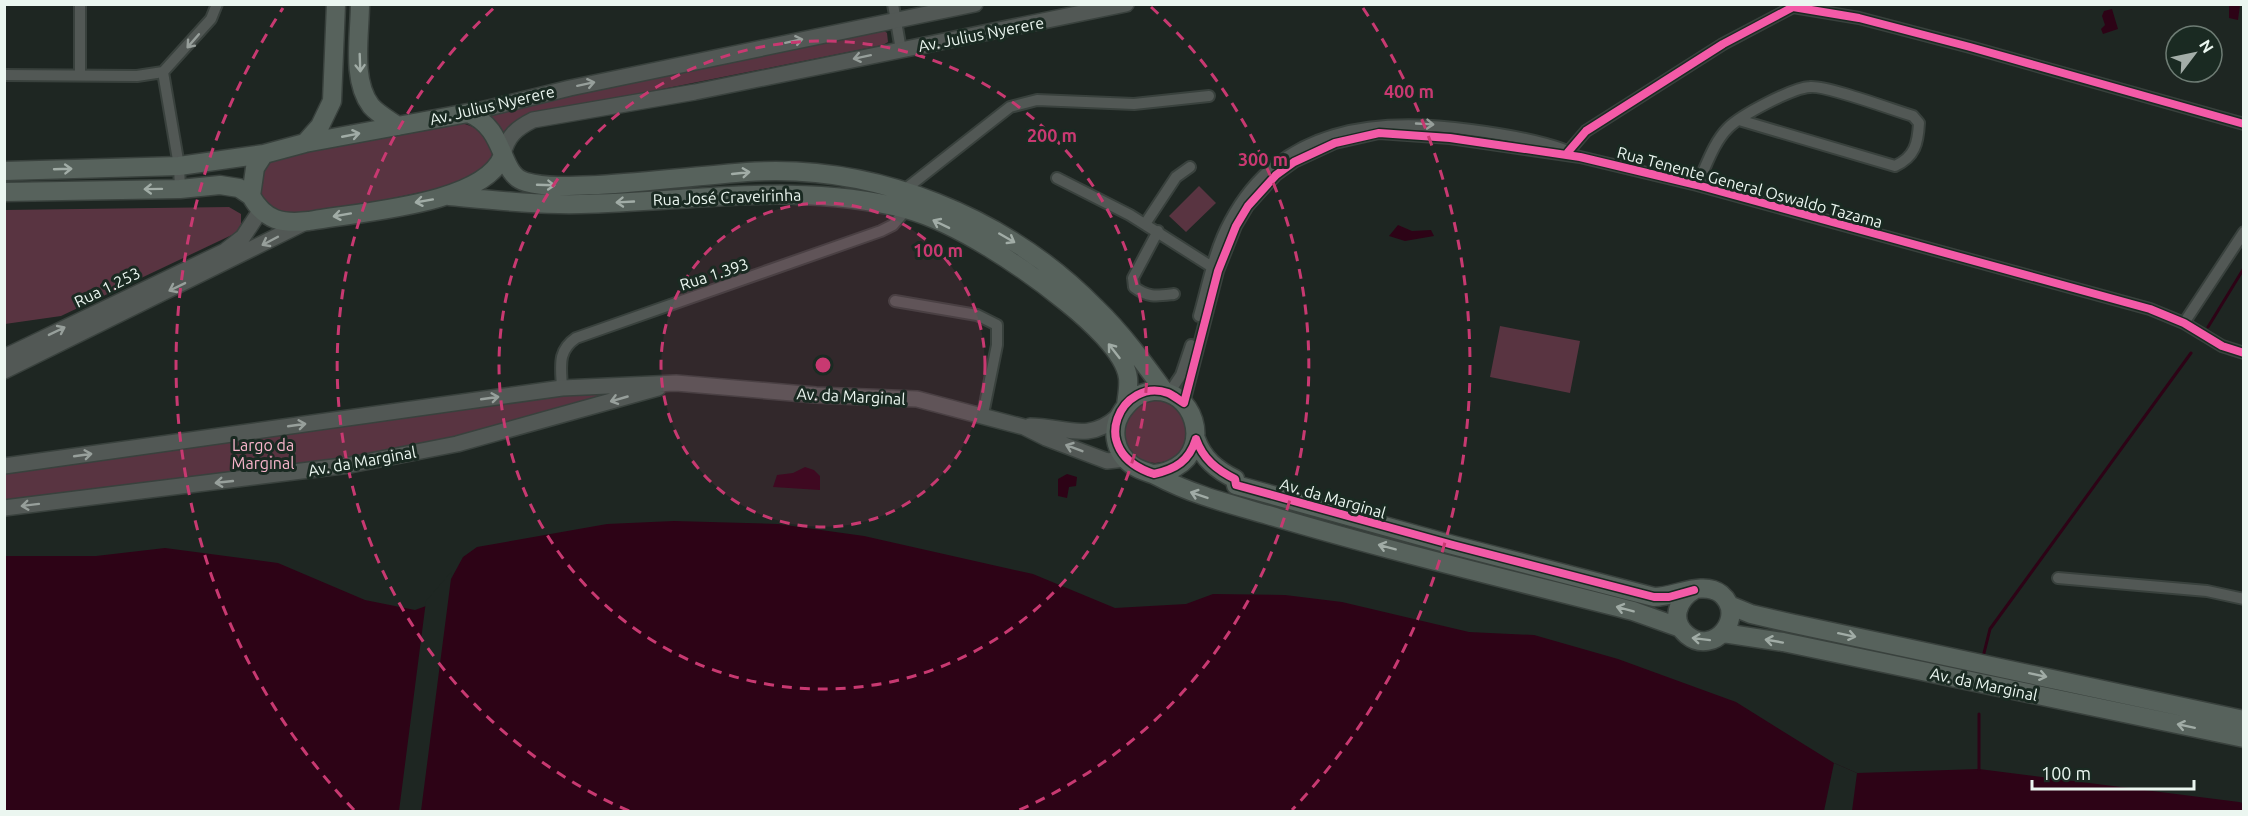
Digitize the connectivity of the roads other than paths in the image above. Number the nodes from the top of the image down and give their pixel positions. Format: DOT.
graph roads {
  1 [pos="80,4"];
  2 [pos="217,4"];
  3 [pos="336,4"];
  4 [pos="360,4"];
  5 [pos="893,4"];
  6 [pos="975,4"];
  7 [pos="1126,4"];
  8 [pos="896,20"];
  9 [pos="901,50"];
  10 [pos="163,72"];
  11 [pos="4,75"];
  12 [pos="80,75"];
  13 [pos="1209,96"];
  14 [pos="468,113"];
  15 [pos="1738,120"];
  16 [pos="2244,124"];
  17 [pos="398,126"];
  18 [pos="305,143"];
  19 [pos="1568,152"];
  20 [pos="264,154"];
  21 [pos="503,155"];
  22 [pos="1580,157"];
  23 [pos="179,166"];
  24 [pos="1190,167"];
  25 [pos="4,171"];
  26 [pos="1057,178"];
  27 [pos="1697,185"];
  28 [pos="180,189"];
  29 [pos="903,191"];
  30 [pos="4,192"];
  31 [pos="449,196"];
  32 [pos="255,203"];
  33 [pos="907,209"];
  34 [pos="309,220"];
  35 [pos="1145,224"];
  36 [pos="1158,231"];
  37 [pos="2244,232"];
  38 [pos="1212,267"];
  39 [pos="1174,294"];
  40 [pos="895,301"];
  41 [pos="2184,323"];
  42 [pos="2244,353"];
  43 [pos="4,357"];
  44 [pos="4,371"];
  45 [pos="676,383"];
  46 [pos="562,388"];
  47 [pos="1172,396"];
  48 [pos="1122,411"];
  49 [pos="983,414"];
  50 [pos="1024,426"];
  51 [pos="1196,439"];
  52 [pos="1125,459"];
  53 [pos="4,466"];
  54 [pos="1154,474"];
  55 [pos="4,508"];
  56 [pos="2058,578"];
  57 [pos="1694,590"];
  58 [pos="2244,599"];
  59 [pos="1729,605"];
  60 [pos="1681,628"];
  61 [pos="1723,633"];
  62 [pos="2244,720"];
  63 [pos="2244,738"];
  1 -- 12 [label="street"];
  2 -- 10 [label="street, one-way"];
  3 -- 18 [label="main road"];
  4 -- 17 [label="main road, one-way"];
  5 -- 8 [label="street"];
  6 -- 8 [label="main road, Av. Julius Nyerere"];
  7 -- 9 [label="main road, Av. Julius Nyerere"];
  8 -- 9 [label="street"];
  14 -- 8 [label="main road, Av. Julius Nyerere, one-way"];
  9 -- 21 [label="main road, Av. Julius Nyerere, one-way"];
  10 -- 12 [label="street"];
  10 -- 23 [label="street"];
  11 -- 12 [label="street"];
  13 -- 29 [label="street"];
  14 -- 17 [label="main road, Av. Julius Nyerere"];
  14 -- 21 [label="main road, Rua José Craveirinha"];
  15 -- 15 [label="street"];
  15 -- 27 [label="street"];
  16 -- 19 [label="street"];
  18 -- 17 [label="main road, Av. Julius Nyerere, one-way"];
  18 -- 20 [label="main road, Av. Julius Nyerere"];
  19 -- 22 [label="street, Rua Tenente General Oswaldo Tazama"];
  38 -- 19 [label="street, Rua Tenente General Oswaldo Tazama, one-way"];
  20 -- 23 [label="main road, Av. Julius Nyerere"];
  20 -- 32 [label="main road"];
  21 -- 29 [label="main road, Rua José Craveirinha, one-way"];
  21 -- 31 [label="main road"];
  22 -- 27 [label="street, Rua Tenente General Oswaldo Tazama"];
  22 -- 47 [label="street, Rua Tenente General Oswaldo Tazama"];
  25 -- 23 [label="main road, Av. Julius Nyerere, one-way"];
  23 -- 28 [label="street"];
  24 -- 35 [label="street"];
  26 -- 35 [label="street"];
  27 -- 41 [label="street, Rua Tenente General Oswaldo Tazama"];
  28 -- 30 [label="main road, one-way"];
  28 -- 32 [label="main road"];
  29 -- 47 [label="main road, Rua José Craveirinha, one-way"];
  33 -- 31 [label="main road, Rua José Craveirinha, one-way"];
  31 -- 34 [label="main road, one-way"];
  32 -- 34 [label="main road"];
  43 -- 32 [label="main road, Rua 1.253, one-way"];
  33 -- 46 [label="street, Rua 1.393"];
  48 -- 33 [label="main road, Rua José Craveirinha, one-way"];
  34 -- 44 [label="main road, one-way"];
  35 -- 36 [label="street"];
  36 -- 38 [label="street"];
  36 -- 39 [label="street"];
  37 -- 41 [label="street"];
  38 -- 47 [label="street, Rua Tenente General Oswaldo Tazama"];
  40 -- 49 [label="street"];
  41 -- 42 [label="street, Rua Tenente General Oswaldo Tazama"];
  45 -- 46 [label="main road, Av. da Marginal"];
  45 -- 49 [label="main road, Av. da Marginal"];
  45 -- 55 [label="main road, Av. da Marginal, one-way"];
  53 -- 46 [label="main road, Av. da Marginal, one-way"];
  47 -- 48 [label="main road"];
  47 -- 51 [label="main road, Av. da Marginal"];
  48 -- 50 [label="main road"];
  48 -- 52 [label="main road"];
  49 -- 50 [label="main road, Av. da Marginal"];
  52 -- 50 [label="main road, Av. da Marginal, one-way"];
  51 -- 54 [label="main road"];
  51 -- 57 [label="main road, Av. da Marginal"];
  52 -- 54 [label="main road, Av. da Marginal"];
  60 -- 54 [label="main road, Av. da Marginal, one-way"];
  56 -- 58 [label="street"];
  57 -- 59 [label="main road, Av. da Marginal"];
  57 -- 60 [label="main road"];
  59 -- 61 [label="main road"];
  59 -- 62 [label="main road, Av. da Marginal, one-way"];
  61 -- 60 [label="main road, Av. da Marginal, one-way"];
  63 -- 61 [label="main road, Av. da Marginal, one-way"];
}
